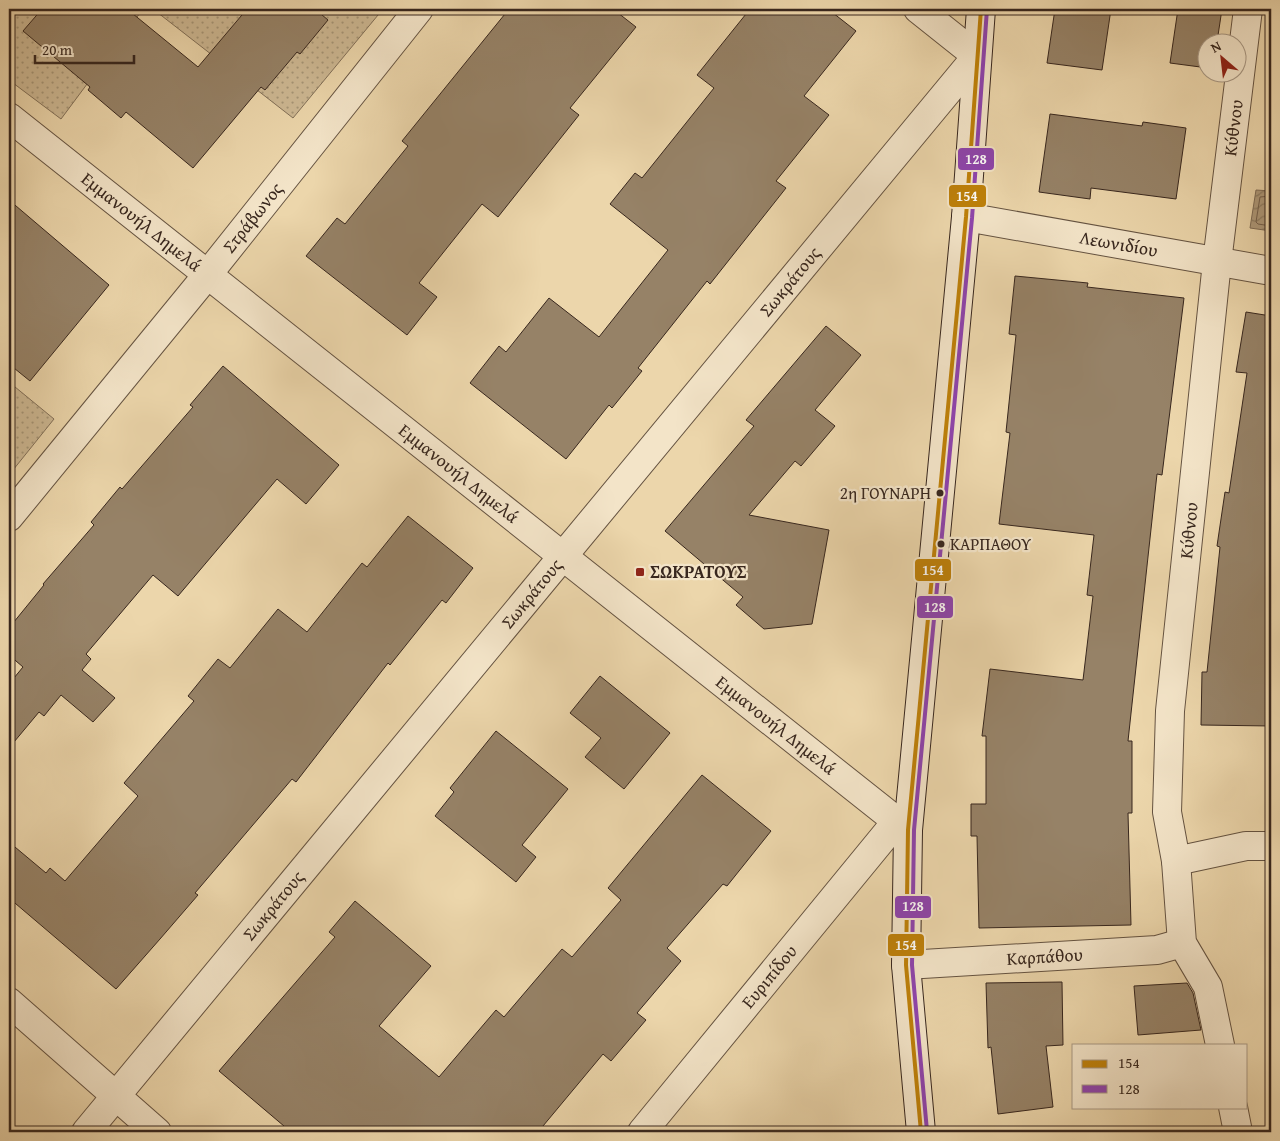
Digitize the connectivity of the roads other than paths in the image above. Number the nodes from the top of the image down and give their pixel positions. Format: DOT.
graph roads {
  1 [pos="418,9"];
  2 [pos="918,9"];
  3 [pos="981,9"];
  4 [pos="1248,9"];
  5 [pos="977,56"];
  6 [pos="9,117"];
  7 [pos="966,217"];
  8 [pos="1217,262"];
  9 [pos="1271,271"];
  10 [pos="208,274"];
  11 [pos="9,517"];
  12 [pos="562,555"];
  13 [pos="902,825"];
  14 [pos="1271,846"];
  15 [pos="1176,861"];
  16 [pos="1182,943"];
  17 [pos="906,965"];
  18 [pos="9,1002"];
  19 [pos="1220,1044"];
  20 [pos="116,1096"];
  21 [pos="1233,1108"];
  22 [pos="86,1132"];
  23 [pos="158,1132"];
  24 [pos="642,1132"];
  25 [pos="921,1132"];
  26 [pos="1238,1132"];
  1 -- 10 [label="street, Στράβωνος"];
  2 -- 5 [label="street"];
  3 -- 5 [label="street"];
  4 -- 8 [label="street, Κύθνου"];
  5 -- 7 [label="street"];
  5 -- 12 [label="street, Σωκράτους"];
  6 -- 10 [label="street, Εμμανουήλ Δημελά"];
  7 -- 8 [label="street, Λεωνιδίου"];
  7 -- 13 [label="street"];
  8 -- 9 [label="street, Λεωνιδίου"];
  8 -- 15 [label="street, Κύθνου"];
  10 -- 11 [label="street, Στράβωνος"];
  10 -- 12 [label="street, Εμμανουήλ Δημελά"];
  12 -- 13 [label="street, Εμμανουήλ Δημελά"];
  12 -- 20 [label="street, Σωκράτους"];
  13 -- 17 [label="street"];
  13 -- 24 [label="street, Ευριπίδου"];
  14 -- 15 [label="street"];
  15 -- 16 [label="street, Κύθνου"];
  16 -- 17 [label="street, Καρπάθου"];
  16 -- 19 [label="street, Κύθνου"];
  17 -- 25 [label="street"];
  18 -- 20 [label="street"];
  20 -- 22 [label="street, Σωκράτους"];
  20 -- 23 [label="street"];
  21 -- 26 [label="street"];
}
